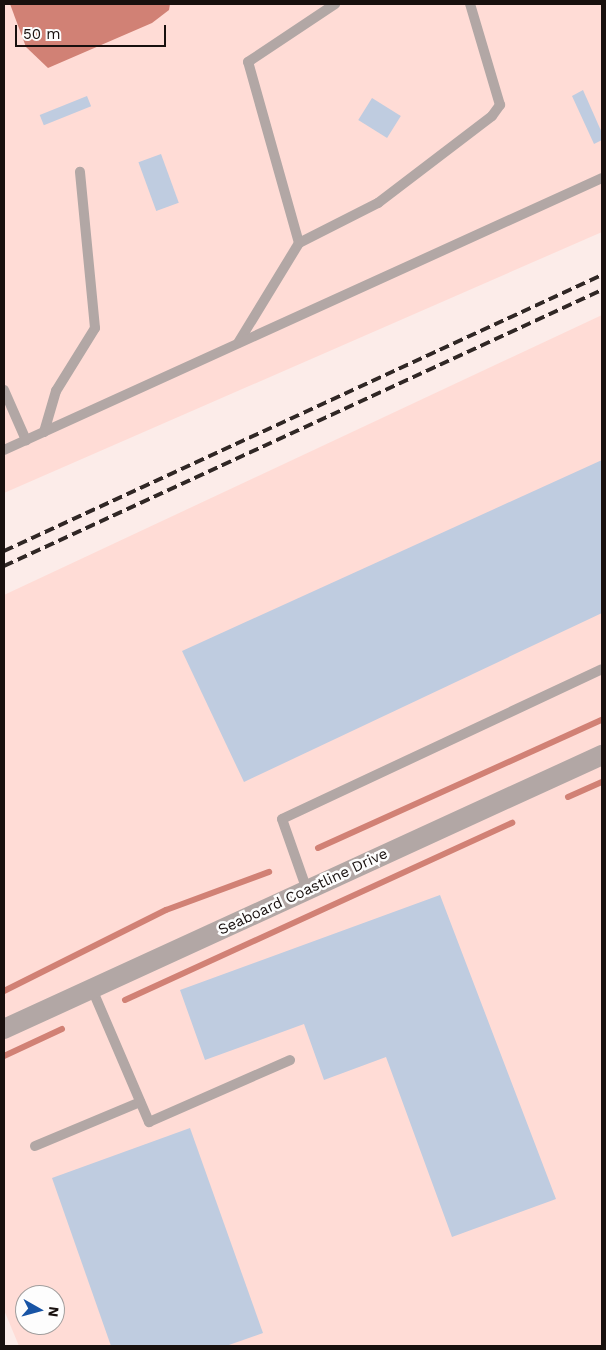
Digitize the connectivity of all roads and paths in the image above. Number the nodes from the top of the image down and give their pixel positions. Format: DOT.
graph roads {
  1 [pos="336,4"];
  2 [pos="470,4"];
  3 [pos="80,172"];
  4 [pos="602,178"];
  5 [pos="299,243"];
  6 [pos="238,344"];
  7 [pos="4,390"];
  8 [pos="44,432"];
  9 [pos="26,440"];
  10 [pos="4,450"];
  11 [pos="602,669"];
  12 [pos="602,755"];
  13 [pos="307,890"];
  14 [pos="92,989"];
  15 [pos="4,1029"];
  16 [pos="290,1060"];
  17 [pos="140,1102"];
  18 [pos="35,1146"];
  1 -- 5 [label="lane"];
  2 -- 5 [label="lane"];
  3 -- 8 [label="lane"];
  4 -- 6 [label="lane"];
  5 -- 6 [label="lane"];
  6 -- 8 [label="lane"];
  7 -- 9 [label="lane"];
  8 -- 9 [label="lane"];
  9 -- 10 [label="lane"];
  11 -- 13 [label="lane"];
  12 -- 13 [label="street, Seaboard Coastline Drive"];
  13 -- 14 [label="street, Seaboard Coastline Drive"];
  14 -- 15 [label="street, Seaboard Coastline Drive"];
  14 -- 17 [label="lane"];
  16 -- 17 [label="lane"];
  17 -- 18 [label="lane"];
}
